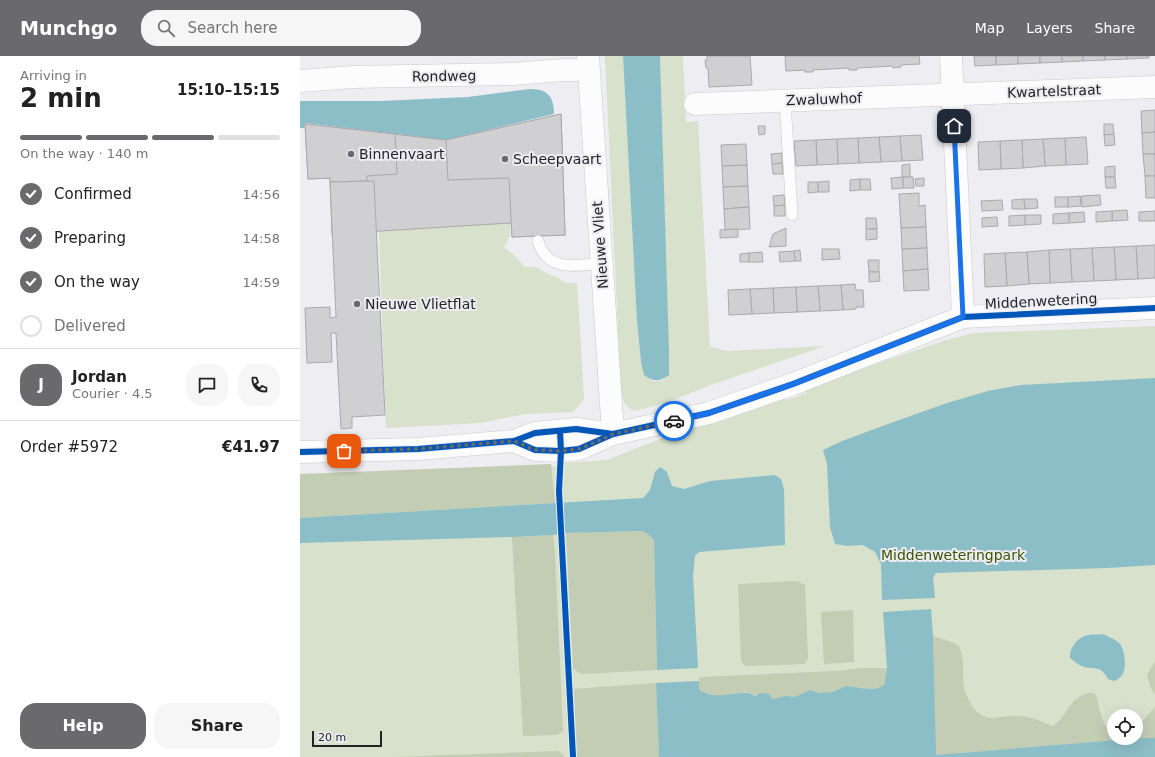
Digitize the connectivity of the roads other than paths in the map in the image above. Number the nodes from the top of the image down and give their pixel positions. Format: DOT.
graph roads {
  1 [pos="951,56"];
  2 [pos="588,63"];
  3 [pos="300,81"];
  4 [pos="1155,87"];
  5 [pos="953,95"];
  6 [pos="785,101"];
  7 [pos="695,104"];
  8 [pos="792,215"];
  9 [pos="538,241"];
  10 [pos="601,263"];
  11 [pos="1155,308"];
  12 [pos="963,317"];
  13 [pos="613,434"];
  14 [pos="300,452"];
  1 -- 5 [label="street"];
  2 -- 3 [label="street, Rondweg"];
  2 -- 10 [label="street, Nieuwe Vliet"];
  4 -- 5 [label="street, Kwartelstraat"];
  5 -- 6 [label="street, Zwaluwhof"];
  5 -- 12 [label="street"];
  6 -- 7 [label="street, Zwaluwhof"];
  6 -- 8 [label="lane"];
  9 -- 10 [label="lane"];
  10 -- 13 [label="street, Nieuwe Vliet"];
  11 -- 12 [label="street, Middenwetering"];
  12 -- 13 [label="street, Middenwetering"];
  13 -- 14 [label="street, Middenwetering"];
}
